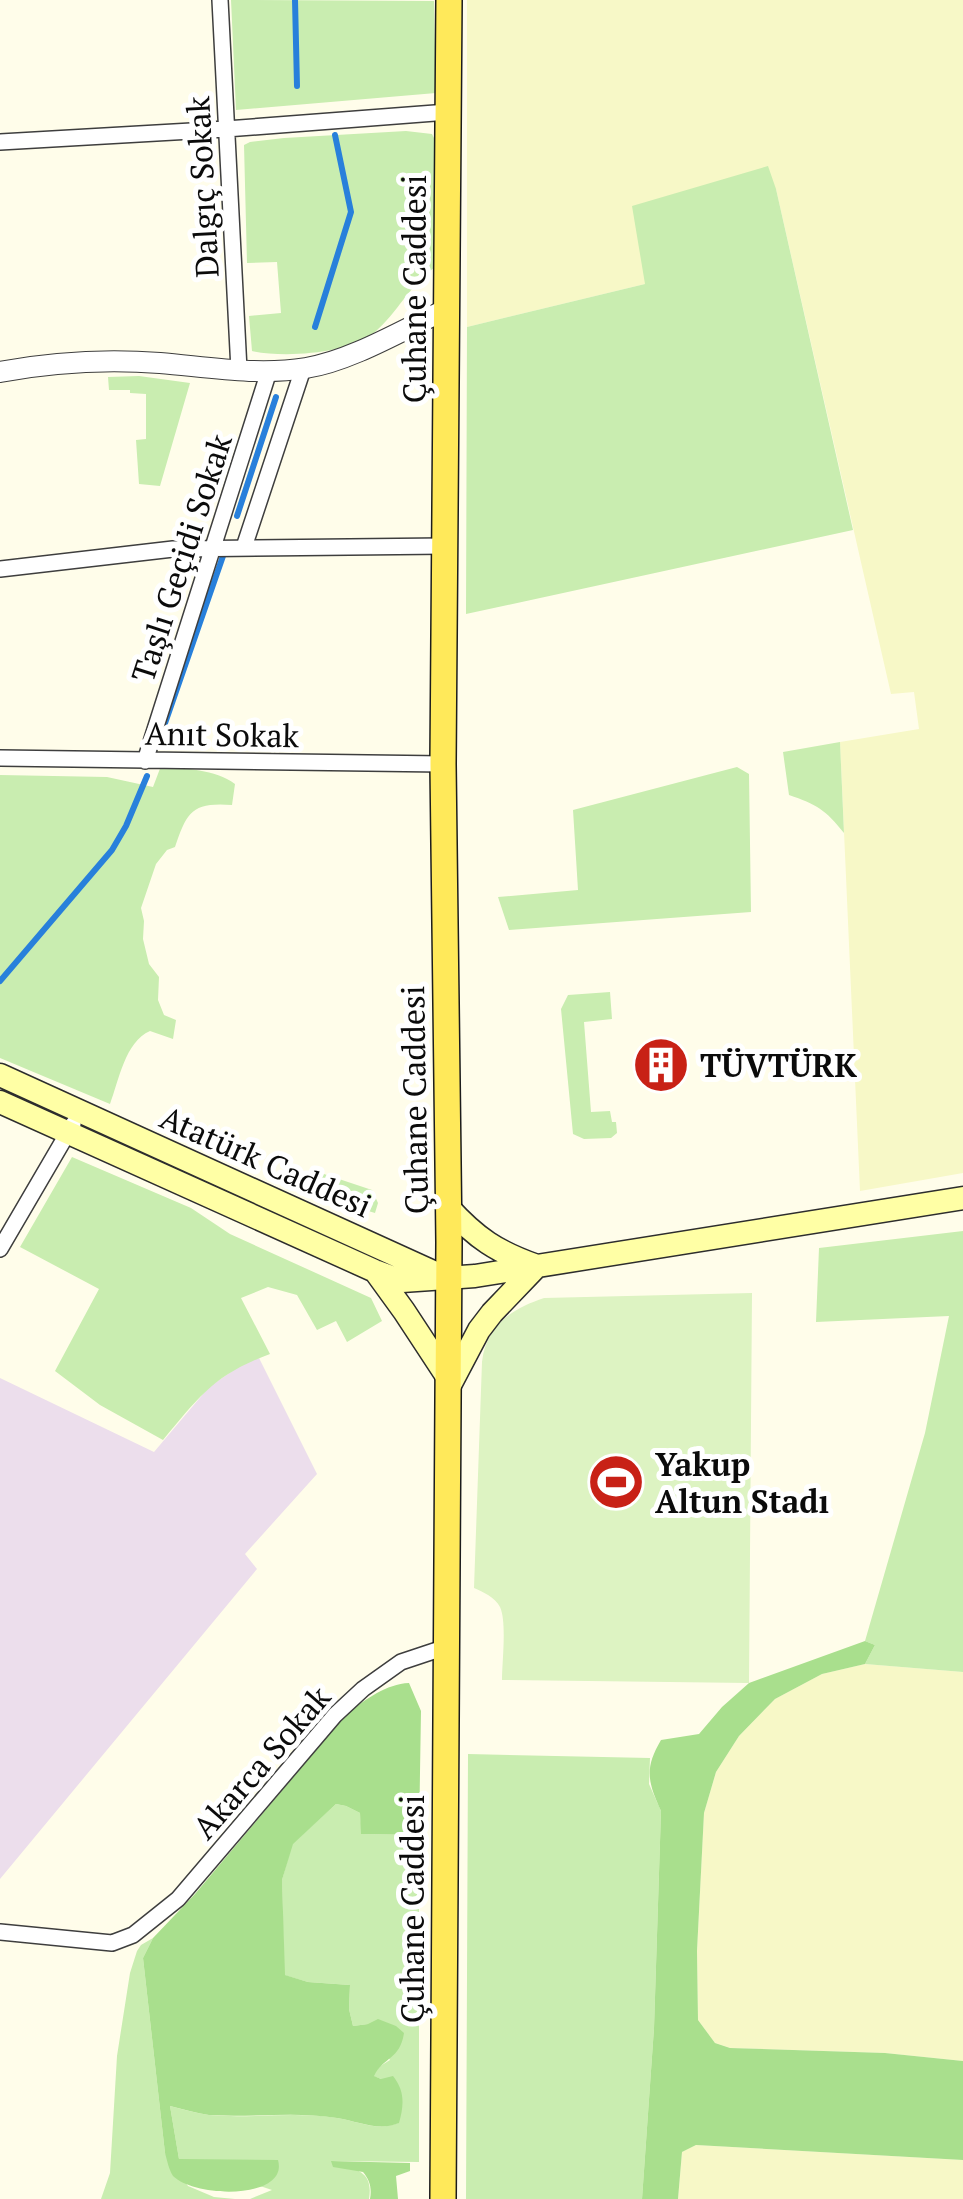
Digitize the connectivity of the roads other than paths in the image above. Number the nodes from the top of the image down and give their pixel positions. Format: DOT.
graph roads {
  1 [pos="220,0"];
  2 [pos="449,0"];
  3 [pos="448,112"];
  4 [pos="226,129"];
  5 [pos="0,142"];
  6 [pos="446,308"];
  7 [pos="303,369"];
  8 [pos="239,370"];
  9 [pos="269,371"];
  10 [pos="0,372"];
  11 [pos="445,546"];
  12 [pos="214,547"];
  13 [pos="244,547"];
  14 [pos="0,569"];
  15 [pos="0,758"];
  16 [pos="145,762"];
  17 [pos="443,764"];
  18 [pos="0,1075"];
  19 [pos="0,1102"];
  20 [pos="74,1122"];
  21 [pos="963,1198"];
  22 [pos="448,1207"];
  23 [pos="0,1249"];
  24 [pos="537,1266"];
  25 [pos="374,1271"];
  26 [pos="447,1278"];
  27 [pos="448,1384"];
  28 [pos="446,1647"];
  29 [pos="0,1932"];
  30 [pos="443,2199"];
  1 -- 4 [label="street, Dalgıç Sokak"];
  2 -- 3 [label="main road, Çuhane Caddesi"];
  3 -- 4 [label="street"];
  3 -- 6 [label="main road, Çuhane Caddesi"];
  4 -- 5 [label="street"];
  4 -- 8 [label="street, Dalgıç Sokak"];
  6 -- 7 [label="street"];
  6 -- 11 [label="main road, Çuhane Caddesi"];
  7 -- 9 [label="street"];
  7 -- 13 [label="street"];
  8 -- 9 [label="street"];
  8 -- 10 [label="street"];
  9 -- 12 [label="street, Taşlı Geçidi Sokak"];
  11 -- 13 [label="street"];
  11 -- 17 [label="main road, Çuhane Caddesi"];
  12 -- 13 [label="street"];
  12 -- 14 [label="street"];
  12 -- 16 [label="street, Taşlı Geçidi Sokak"];
  15 -- 16 [label="street, Anıt Sokak"];
  16 -- 17 [label="street, Anıt Sokak"];
  17 -- 22 [label="main road, Çuhane Caddesi"];
  18 -- 20 [label="main road, Atatürk Caddesi"];
  19 -- 20 [label="main road, Atatürk Caddesi"];
  20 -- 23 [label="street"];
  20 -- 25 [label="main road, Atatürk Caddesi"];
  20 -- 26 [label="main road, Atatürk Caddesi"];
  21 -- 24 [label="main road"];
  22 -- 24 [label="main road"];
  22 -- 26 [label="main road, Çuhane Caddesi"];
  24 -- 26 [label="main road"];
  24 -- 27 [label="main road"];
  25 -- 26 [label="main road, Atatürk Caddesi"];
  25 -- 27 [label="main road"];
  26 -- 27 [label="main road, Çuhane Caddesi"];
  27 -- 28 [label="main road, Çuhane Caddesi"];
  28 -- 29 [label="street, Akarca Sokak"];
  28 -- 30 [label="main road, Çuhane Caddesi"];
}
